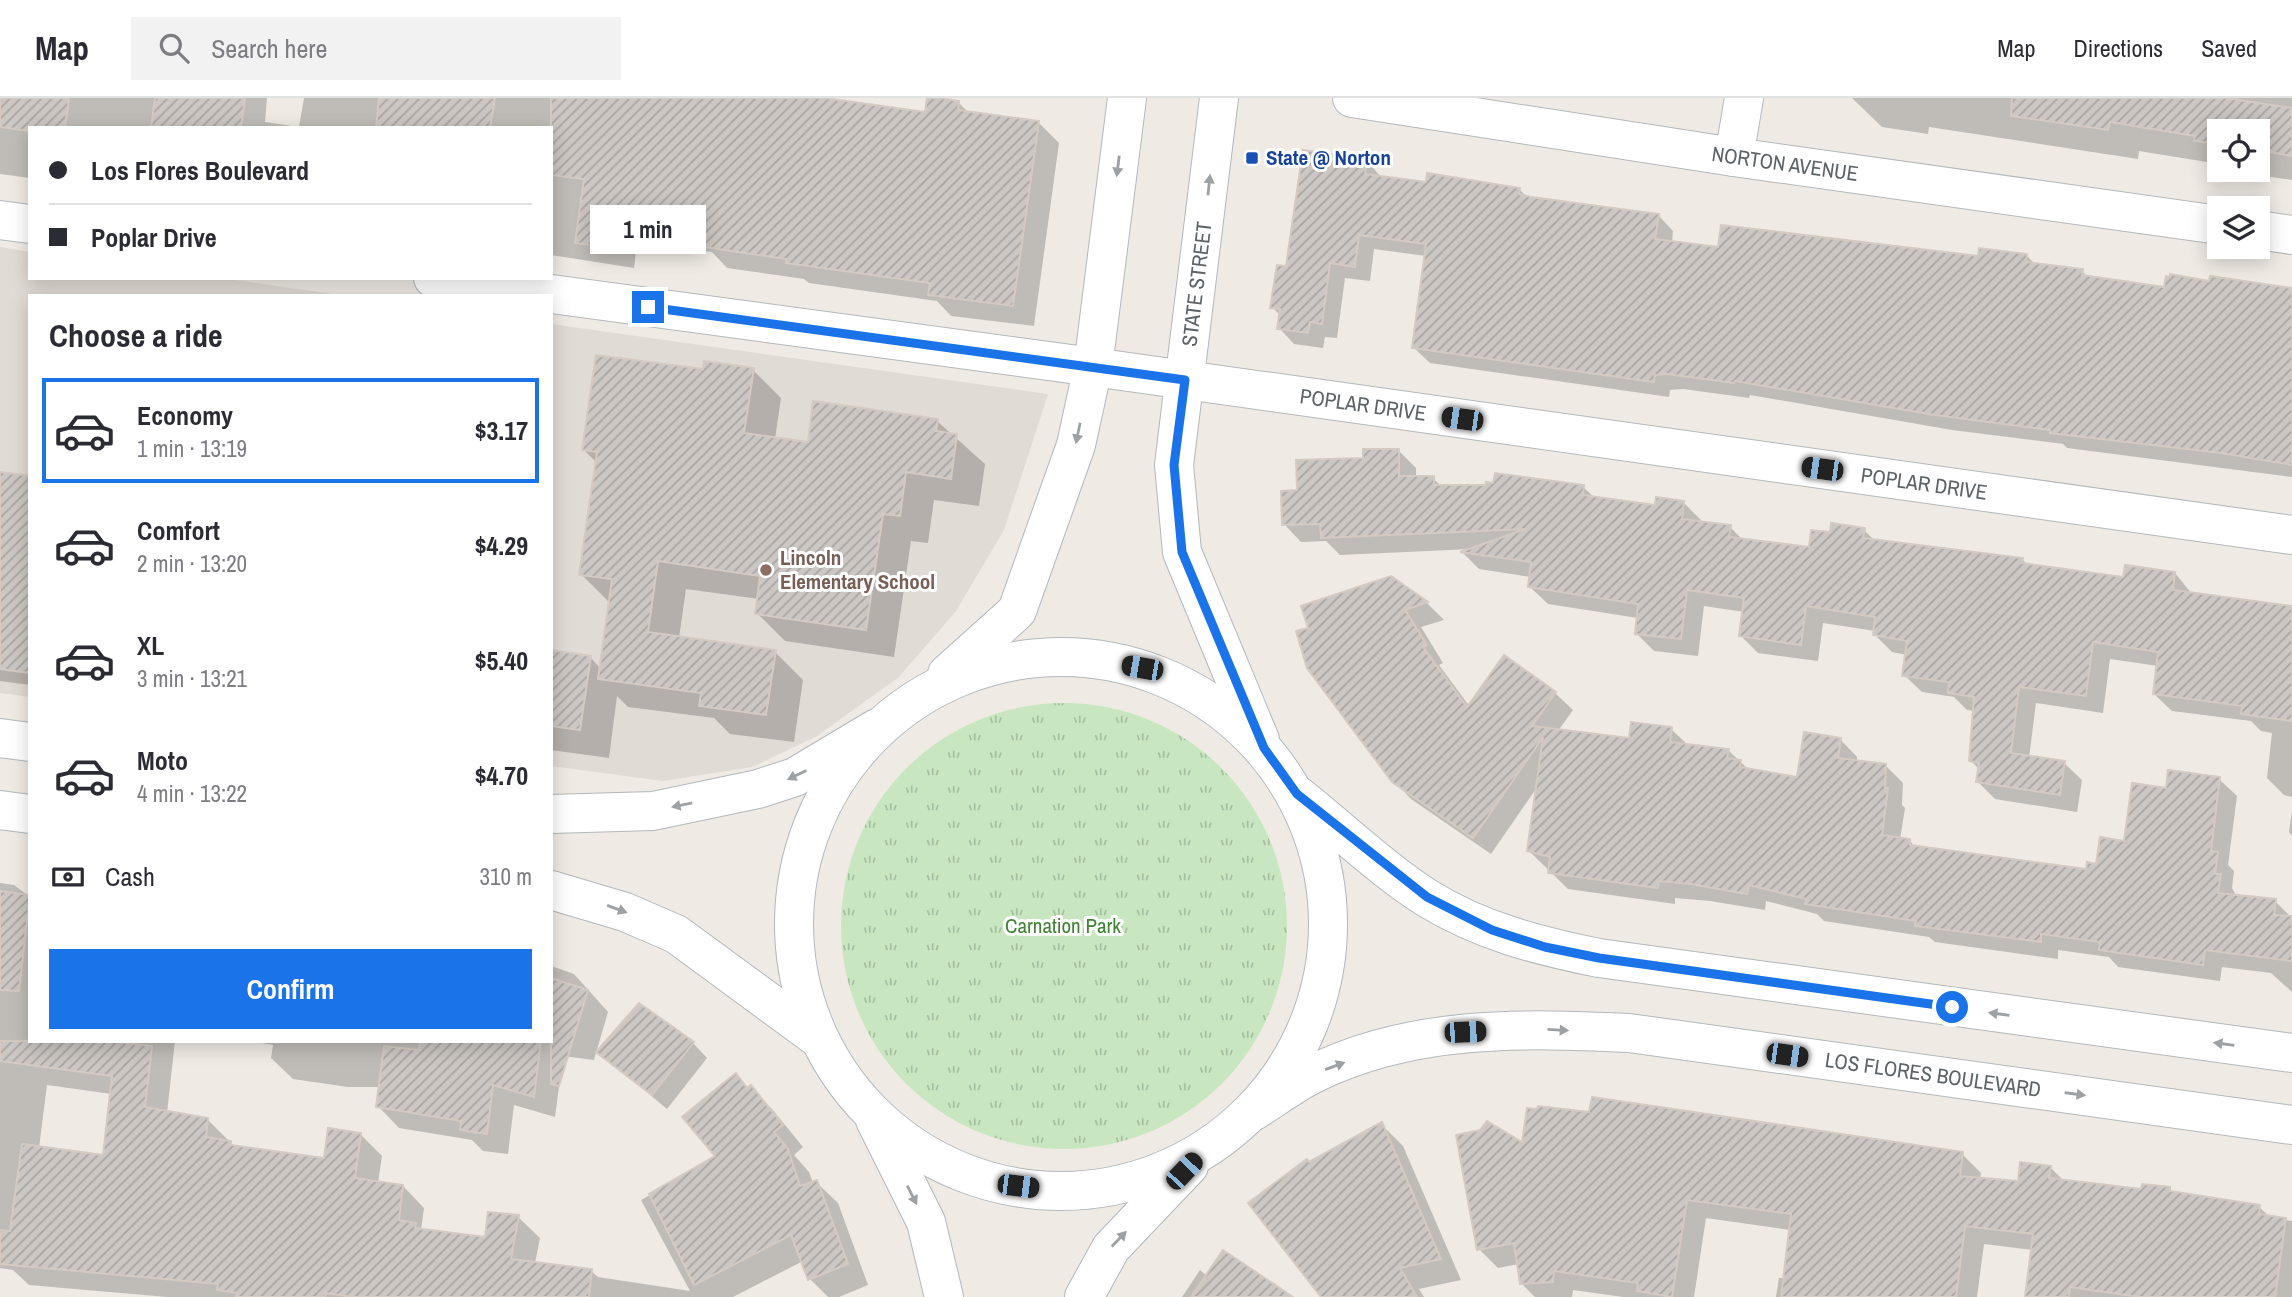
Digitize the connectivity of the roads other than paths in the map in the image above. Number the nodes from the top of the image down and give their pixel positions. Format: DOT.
graph roads {
  1 [pos="1126,98"];
  2 [pos="1219,98"];
  3 [pos="1352,98"];
  4 [pos="1744,98"];
  5 [pos="1734,157"];
  6 [pos="0,220"];
  7 [pos="2207,223"];
  8 [pos="28,224"];
  9 [pos="2270,232"];
  10 [pos="2292,235"];
  11 [pos="448,280"];
  12 [pos="552,294"];
  13 [pos="553,294"];
  14 [pos="1093,367"];
  15 [pos="1185,380"];
  16 [pos="2292,535"];
  17 [pos="927,692"];
  18 [pos="877,728"];
  19 [pos="0,738"];
  20 [pos="28,742"];
  21 [pos="1264,748"];
  22 [pos="1297,794"];
  23 [pos="0,810"];
  24 [pos="28,814"];
  25 [pos="553,814"];
  26 [pos="553,891"];
  27 [pos="818,1038"];
  28 [pos="2292,1053"];
  29 [pos="1254,1111"];
  30 [pos="871,1112"];
  31 [pos="2292,1125"];
  32 [pos="1202,1152"];
  33 [pos="944,1297"];
  34 [pos="1084,1297"];
  1 -- 14 [label="street, one-way"];
  15 -- 2 [label="street, STATE STREET, one-way"];
  3 -- 5 [label="street, NORTON AVENUE"];
  4 -- 5 [label="street"];
  5 -- 7 [label="street, NORTON AVENUE"];
  6 -- 8 [label="street"];
  9 -- 10 [label="street"];
  11 -- 12 [label="street, POPLAR DRIVE"];
  13 -- 14 [label="street, POPLAR DRIVE"];
  14 -- 15 [label="street, POPLAR DRIVE"];
  14 -- 17 [label="street, one-way"];
  15 -- 16 [label="street, POPLAR DRIVE"];
  15 -- 21 [label="street, STATE STREET"];
  17 -- 18 [label="street"];
  17 -- 21 [label="street"];
  18 -- 25 [label="street, one-way"];
  18 -- 27 [label="street"];
  19 -- 20 [label="street"];
  21 -- 22 [label="street"];
  28 -- 22 [label="street, one-way"];
  22 -- 29 [label="street"];
  23 -- 24 [label="street"];
  26 -- 27 [label="street, one-way"];
  27 -- 30 [label="street"];
  29 -- 31 [label="street, LOS FLORES BOULEVARD, one-way"];
  29 -- 32 [label="street"];
  30 -- 32 [label="street"];
  30 -- 33 [label="street, one-way"];
  34 -- 32 [label="street, one-way"];
}
